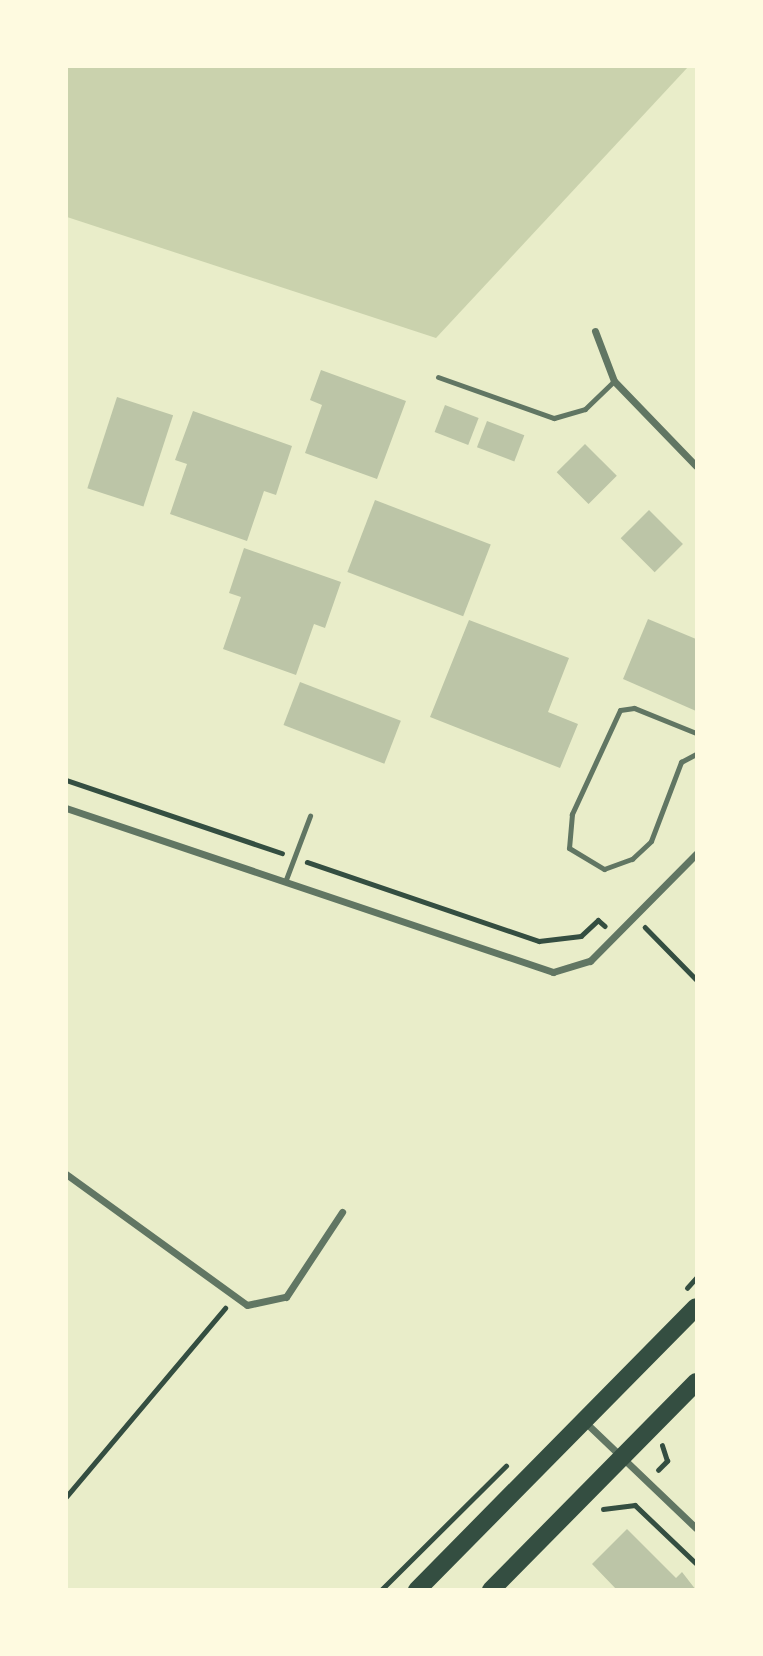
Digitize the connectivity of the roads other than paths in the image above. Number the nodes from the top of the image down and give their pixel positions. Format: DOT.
graph roads {
  1 [pos="595,331"];
  2 [pos="438,377"];
  3 [pos="614,381"];
  4 [pos="696,466"];
  5 [pos="696,733"];
  6 [pos="696,754"];
  7 [pos="66,808"];
  8 [pos="310,816"];
  9 [pos="696,854"];
  10 [pos="285,882"];
  11 [pos="66,1174"];
  12 [pos="342,1212"];
  13 [pos="696,1307"];
  14 [pos="696,1382"];
  15 [pos="584,1421"];
  16 [pos="622,1458"];
  17 [pos="696,1528"];
  18 [pos="417,1590"];
  19 [pos="491,1590"];
  1 -- 3 [label="street"];
  2 -- 3 [label="lane"];
  3 -- 4 [label="street"];
  5 -- 6 [label="lane"];
  7 -- 10 [label="street"];
  8 -- 10 [label="lane"];
  9 -- 10 [label="street"];
  11 -- 12 [label="street"];
  13 -- 15 [label="main road"];
  14 -- 16 [label="main road"];
  15 -- 16 [label="street"];
  15 -- 18 [label="main road"];
  16 -- 17 [label="street"];
  16 -- 19 [label="main road"];
}
